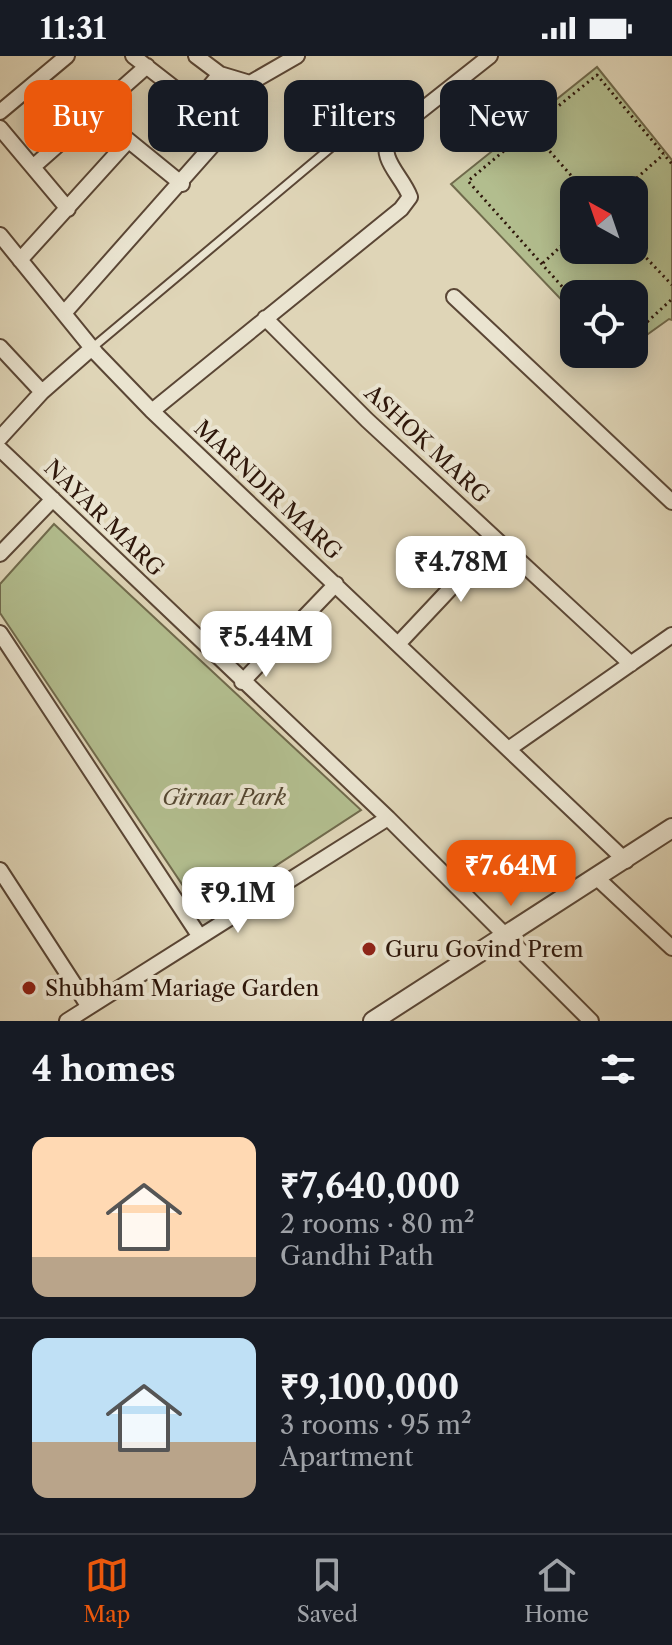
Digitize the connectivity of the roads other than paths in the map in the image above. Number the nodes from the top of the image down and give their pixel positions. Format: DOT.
graph roads {
  1 [pos="67,56"];
  2 [pos="133,56"];
  3 [pos="196,56"];
  4 [pos="297,56"];
  5 [pos="490,56"];
  6 [pos="147,66"];
  7 [pos="220,74"];
  8 [pos="132,80"];
  9 [pos="165,80"];
  10 [pos="215,80"];
  11 [pos="0,112"];
  12 [pos="0,128"];
  13 [pos="132,144"];
  14 [pos="51,152"];
  15 [pos="118,152"];
  16 [pos="208,152"];
  17 [pos="326,152"];
  18 [pos="34,166"];
  19 [pos="182,184"];
  20 [pos="68,209"];
  21 [pos="0,235"];
  22 [pos="20,260"];
  23 [pos="454,297"];
  24 [pos="65,312"];
  25 [pos="265,318"];
  26 [pos="0,347"];
  27 [pos="92,348"];
  28 [pos="42,392"];
  29 [pos="152,411"];
  30 [pos="0,438"];
  31 [pos="0,449"];
  32 [pos="53,499"];
  33 [pos="672,502"];
  34 [pos="496,540"];
  35 [pos="0,554"];
  36 [pos="336,584"];
  37 [pos="0,633"];
  38 [pos="672,635"];
  39 [pos="399,643"];
  40 [pos="631,664"];
  41 [pos="242,682"];
  42 [pos="510,748"];
  43 [pos="388,818"];
  44 [pos="672,828"];
  45 [pos="626,861"];
  46 [pos="0,870"];
  47 [pos="597,878"];
  48 [pos="507,935"];
  49 [pos="200,937"];
  50 [pos="672,948"];
  51 [pos="89,1007"];
  52 [pos="67,1021"];
  53 [pos="373,1021"];
  54 [pos="591,1021"];
  1 -- 11 [label="street"];
  2 -- 6 [label="street"];
  3 -- 7 [label="street"];
  4 -- 7 [label="street"];
  5 -- 25 [label="street"];
  6 -- 8 [label="street"];
  6 -- 9 [label="street"];
  7 -- 10 [label="street"];
  12 -- 18 [label="street"];
  13 -- 19 [label="street"];
  14 -- 18 [label="street"];
  15 -- 20 [label="street"];
  16 -- 19 [label="street"];
  17 -- 27 [label="lane"];
  18 -- 20 [label="street"];
  19 -- 24 [label="street"];
  20 -- 22 [label="street"];
  21 -- 22 [label="street, MARNDIR MARG"];
  22 -- 24 [label="street, MARNDIR MARG"];
  23 -- 33 [label="street"];
  24 -- 27 [label="street, MARNDIR MARG"];
  25 -- 29 [label="street"];
  25 -- 34 [label="street, ASHOK MARG"];
  26 -- 28 [label="street"];
  27 -- 28 [label="street"];
  27 -- 29 [label="street, MARNDIR MARG"];
  28 -- 30 [label="street"];
  29 -- 36 [label="street, MARNDIR MARG"];
  31 -- 32 [label="street, NAYAR MARG"];
  32 -- 35 [label="street"];
  32 -- 41 [label="street, NAYAR MARG"];
  34 -- 39 [label="street"];
  34 -- 40 [label="street, ASHOK MARG"];
  36 -- 39 [label="street, MARNDIR MARG"];
  36 -- 41 [label="street"];
  37 -- 49 [label="street"];
  38 -- 40 [label="street"];
  39 -- 42 [label="street, MARNDIR MARG"];
  40 -- 42 [label="street"];
  41 -- 43 [label="street, NAYAR MARG"];
  42 -- 45 [label="street, MARNDIR MARG"];
  43 -- 48 [label="street, NAYAR MARG"];
  43 -- 49 [label="street"];
  44 -- 45 [label="street"];
  45 -- 47 [label="street"];
  46 -- 51 [label="street"];
  47 -- 48 [label="street"];
  47 -- 50 [label="street"];
  48 -- 53 [label="street"];
  48 -- 54 [label="street, NAYAR MARG"];
  49 -- 51 [label="street"];
  51 -- 52 [label="street"];
}
